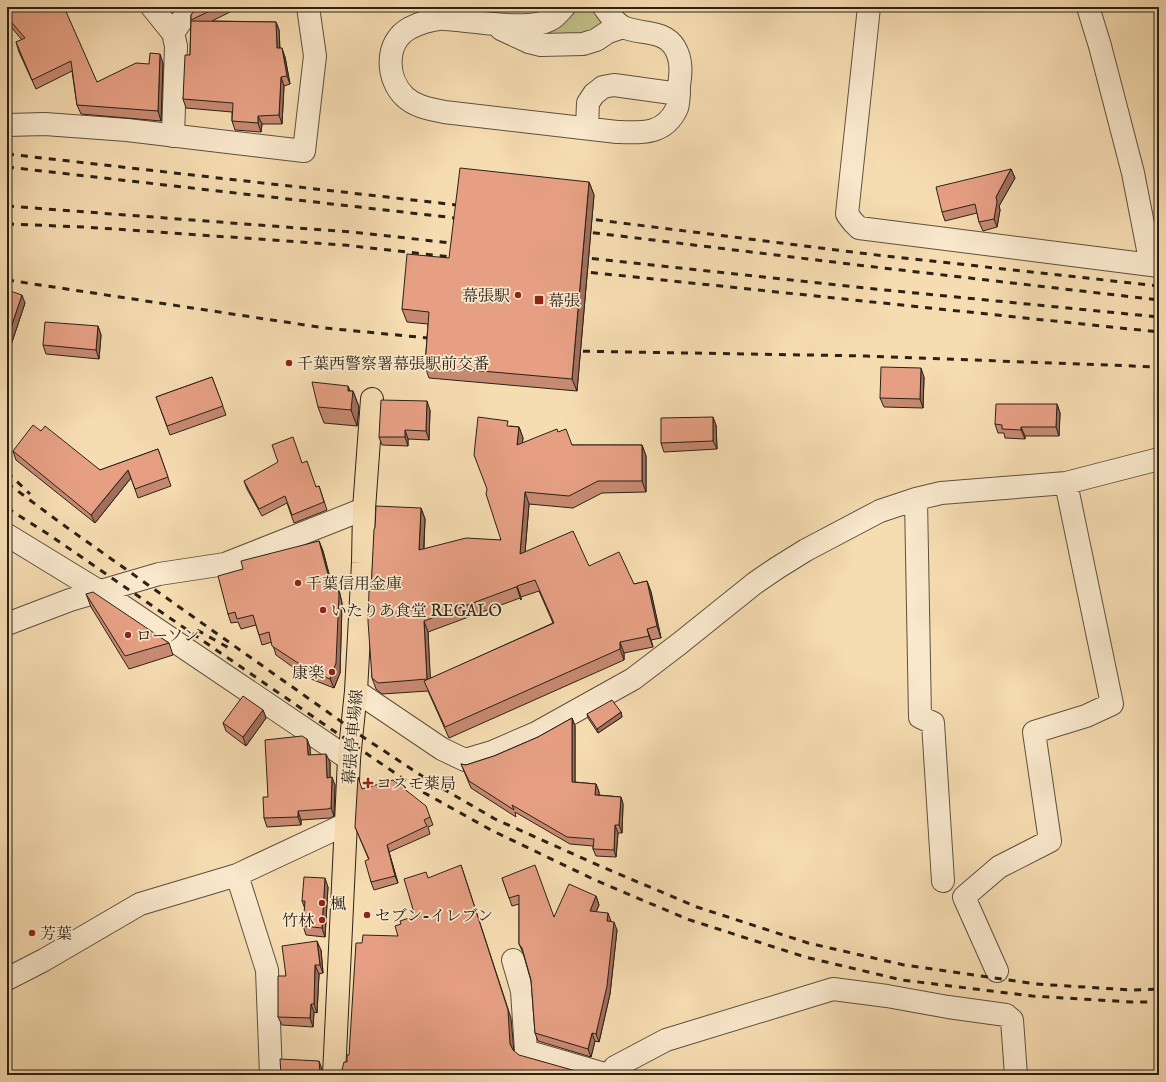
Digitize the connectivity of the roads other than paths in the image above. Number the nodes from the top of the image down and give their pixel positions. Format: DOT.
graph roads {
  1 [pos="152,7"];
  2 [pos="191,7"];
  3 [pos="308,7"];
  4 [pos="564,7"];
  5 [pos="604,7"];
  6 [pos="869,7"];
  7 [pos="1088,7"];
  8 [pos="489,23"];
  9 [pos="623,27"];
  10 [pos="173,33"];
  11 [pos="679,94"];
  12 [pos="7,125"];
  13 [pos="586,128"];
  14 [pos="173,136"];
  15 [pos="1155,265"];
  16 [pos="372,399"];
  17 [pos="1159,459"];
  18 [pos="1066,483"];
  19 [pos="916,499"];
  20 [pos="364,509"];
  21 [pos="7,535"];
  22 [pos="98,591"];
  23 [pos="7,624"];
  24 [pos="356,692"];
  25 [pos="349,759"];
  26 [pos="346,824"];
  27 [pos="237,875"];
  28 [pos="943,881"];
  29 [pos="513,960"];
  30 [pos="996,971"];
  31 [pos="7,979"];
  32 [pos="271,1075"];
  33 [pos="334,1075"];
  34 [pos="609,1075"];
  35 [pos="1016,1075"];
  1 -- 10 [label="street"];
  2 -- 10 [label="street"];
  3 -- 14 [label="street"];
  4 -- 8 [label="street"];
  5 -- 9 [label="street"];
  6 -- 15 [label="street"];
  7 -- 15 [label="street"];
  8 -- 9 [label="street"];
  8 -- 13 [label="street"];
  9 -- 11 [label="street"];
  10 -- 14 [label="street"];
  11 -- 13 [label="street"];
  11 -- 13 [label="street"];
  12 -- 14 [label="street"];
  16 -- 20 [label="main road, 幕張停車場線"];
  17 -- 18 [label="street"];
  18 -- 19 [label="street"];
  18 -- 30 [label="street"];
  19 -- 24 [label="street"];
  19 -- 28 [label="street"];
  20 -- 22 [label="street"];
  20 -- 24 [label="main road, 幕張停車場線"];
  21 -- 22 [label="street"];
  22 -- 23 [label="street"];
  22 -- 25 [label="street"];
  24 -- 25 [label="main road, 幕張停車場線"];
  25 -- 26 [label="main road, 幕張停車場線"];
  26 -- 27 [label="street"];
  26 -- 33 [label="main road, 幕張停車場線"];
  27 -- 31 [label="street"];
  27 -- 32 [label="street"];
  29 -- 34 [label="street"];
  34 -- 35 [label="street"];
}
